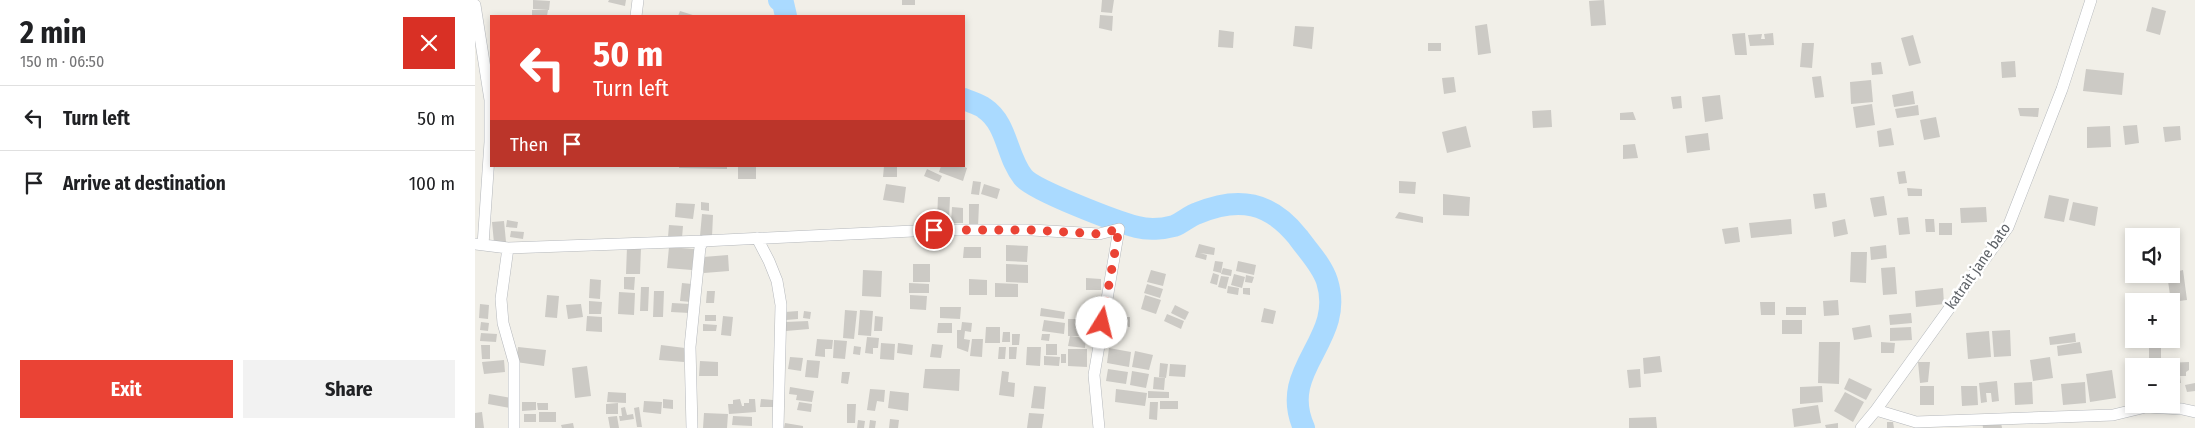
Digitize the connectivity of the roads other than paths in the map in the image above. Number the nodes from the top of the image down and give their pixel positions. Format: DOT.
graph roads {
  1 [pos="638,0"];
  2 [pos="2091,0"];
  3 [pos="475,5"];
  4 [pos="636,15"];
  5 [pos="487,55"];
  6 [pos="757,238"];
  7 [pos="703,241"];
  8 [pos="479,245"];
  9 [pos="508,248"];
  10 [pos="1876,410"];
  11 [pos="2195,412"];
  12 [pos="514,428"];
  13 [pos="692,428"];
  14 [pos="778,428"];
  15 [pos="1099,428"];
  16 [pos="1861,428"];
  1 -- 4 [label="street"];
  2 -- 10 [label="street, katrait jane bato"];
  3 -- 5 [label="street"];
  5 -- 8 [label="street"];
  6 -- 7 [label="street"];
  6 -- 14 [label="street"];
  6 -- 15 [label="street"];
  7 -- 9 [label="street"];
  7 -- 13 [label="street"];
  8 -- 9 [label="street"];
  9 -- 12 [label="street"];
  10 -- 11 [label="street"];
  10 -- 16 [label="street, katrait jane bato"];
}
